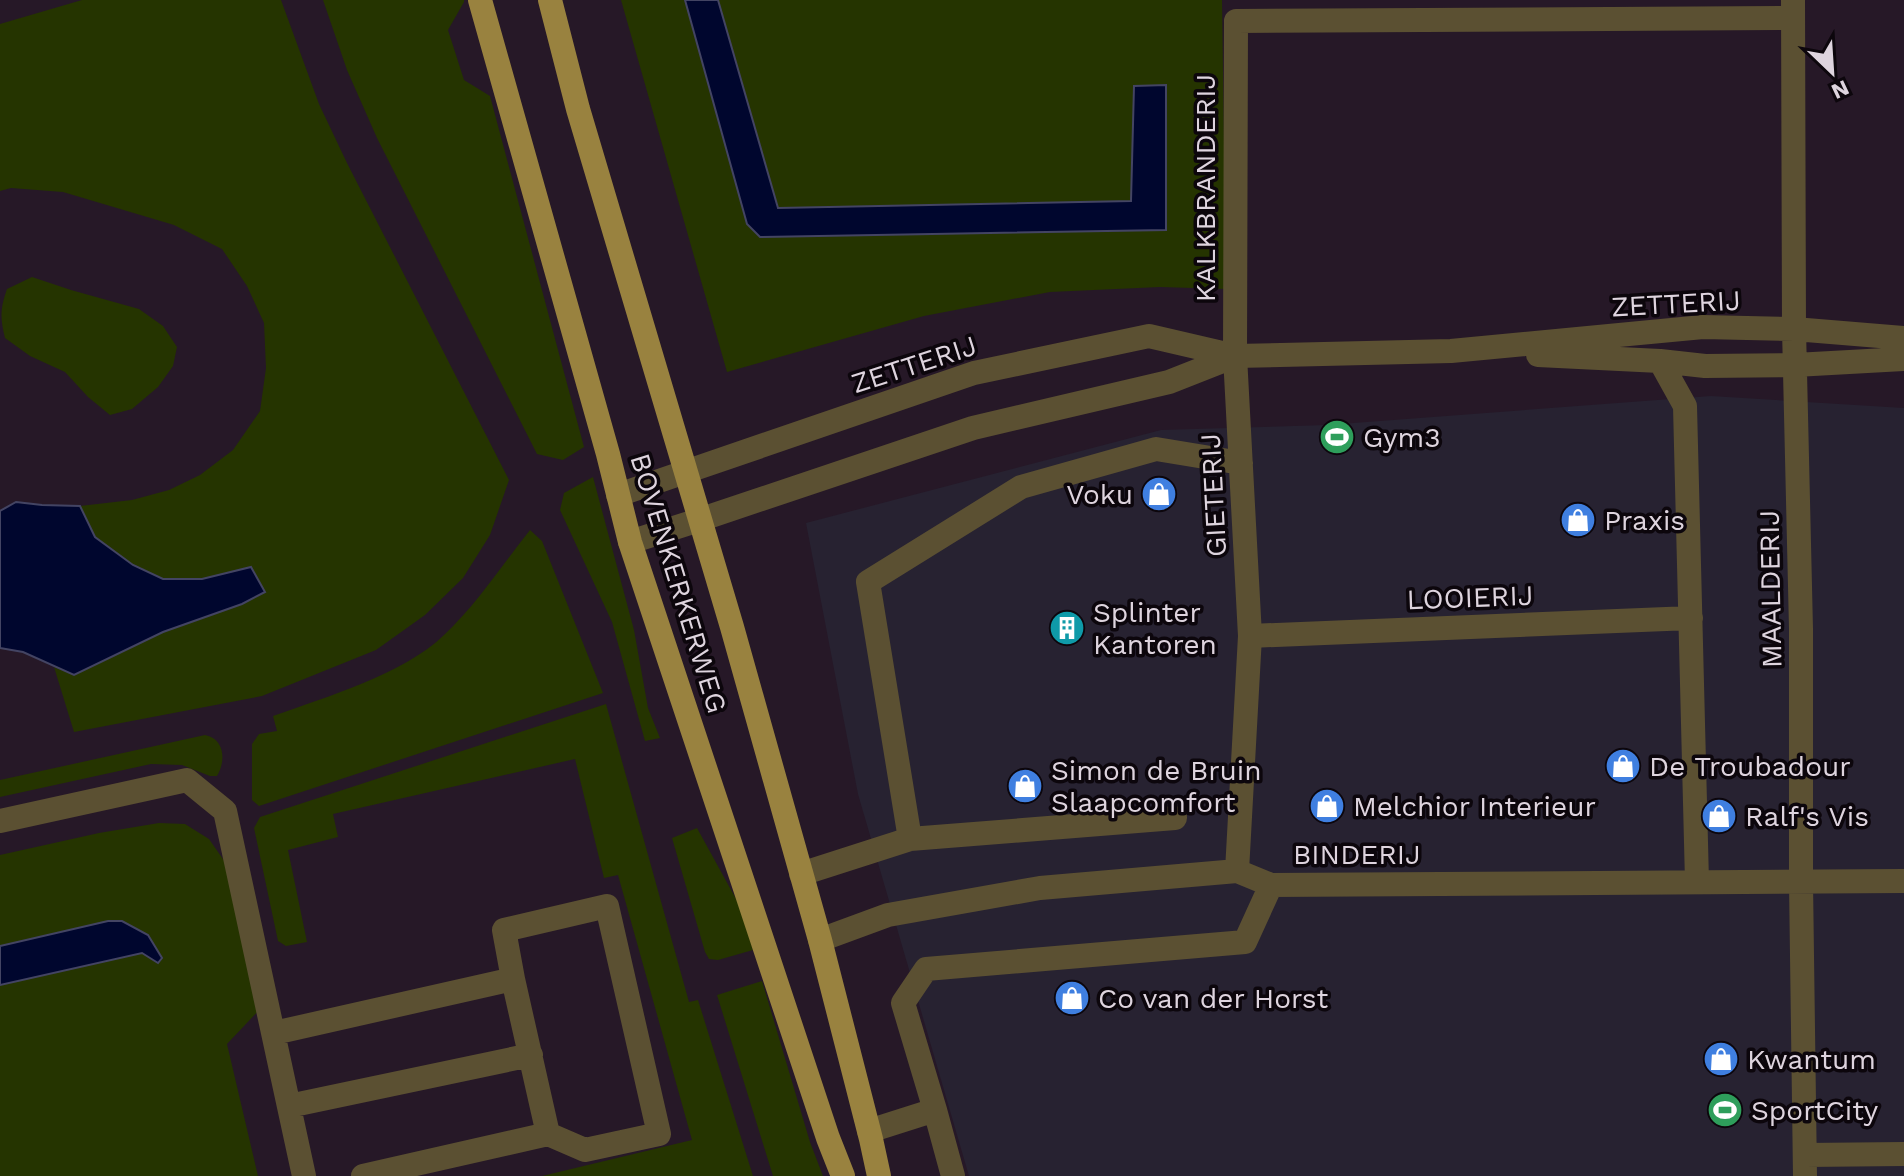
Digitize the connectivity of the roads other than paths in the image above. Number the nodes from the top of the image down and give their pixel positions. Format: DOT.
graph roads {
  1 [pos="480,0"];
  2 [pos="550,0"];
  3 [pos="1793,9"];
  4 [pos="1236,10"];
  5 [pos="1697,10"];
  6 [pos="1794,329"];
  7 [pos="1904,338"];
  8 [pos="1451,351"];
  9 [pos="1235,356"];
  10 [pos="1904,359"];
  11 [pos="1660,361"];
  12 [pos="1795,365"];
  13 [pos="1241,463"];
  14 [pos="687,471"];
  15 [pos="618,495"];
  16 [pos="699,520"];
  17 [pos="630,542"];
  18 [pos="1691,618"];
  19 [pos="1250,636"];
  20 [pos="1175,818"];
  21 [pos="0,821"];
  22 [pos="910,839"];
  23 [pos="1237,871"];
  24 [pos="801,874"];
  25 [pos="1904,881"];
  26 [pos="1697,882"];
  27 [pos="1801,882"];
  28 [pos="1271,885"];
  29 [pos="820,940"];
  30 [pos="513,979"];
  31 [pos="274,1033"];
  32 [pos="531,1055"];
  33 [pos="289,1106"];
  34 [pos="935,1110"];
  35 [pos="869,1131"];
  36 [pos="548,1134"];
  37 [pos="1904,1154"];
  38 [pos="1805,1166"];
  39 [pos="304,1176"];
  40 [pos="363,1176"];
  41 [pos="843,1176"];
  42 [pos="879,1176"];
  43 [pos="953,1176"];
  1 -- 15 [label="main road, BOVENKERKERWEG"];
  2 -- 14 [label="main road, BOVENKERKERWEG"];
  3 -- 5 [label="street, KALKBRANDERIJ"];
  3 -- 6 [label="street, MAALDERIJ"];
  4 -- 5 [label="street, KALKBRANDERIJ"];
  4 -- 9 [label="street, KALKBRANDERIJ"];
  6 -- 7 [label="street, ZETTERIJ"];
  6 -- 8 [label="street, ZETTERIJ"];
  6 -- 12 [label="street, MAALDERIJ"];
  8 -- 9 [label="street, ZETTERIJ"];
  8 -- 11 [label="street, ZETTERIJ"];
  9 -- 13 [label="street, GIETERIJ"];
  9 -- 14 [label="street, ZETTERIJ"];
  9 -- 16 [label="street, ZETTERIJ"];
  10 -- 12 [label="street, ZETTERIJ"];
  11 -- 12 [label="street, ZETTERIJ"];
  11 -- 18 [label="street"];
  12 -- 27 [label="street, MAALDERIJ"];
  13 -- 19 [label="street, GIETERIJ"];
  13 -- 22 [label="street"];
  14 -- 15 [label="street, ZETTERIJ"];
  14 -- 16 [label="main road, BOVENKERKERWEG"];
  15 -- 17 [label="main road, BOVENKERKERWEG"];
  16 -- 17 [label="street, ZETTERIJ"];
  16 -- 24 [label="main road, BOVENKERKERWEG"];
  17 -- 41 [label="main road, BOVENKERKERWEG"];
  18 -- 19 [label="street, LOOIERIJ"];
  18 -- 26 [label="street"];
  19 -- 23 [label="street, GIETERIJ"];
  20 -- 22 [label="street"];
  21 -- 31 [label="street"];
  22 -- 24 [label="street"];
  23 -- 28 [label="street, BINDERIJ"];
  23 -- 29 [label="street, BINDERIJ"];
  24 -- 29 [label="main road, BOVENKERKERWEG"];
  25 -- 27 [label="street, BINDERIJ"];
  26 -- 27 [label="street, BINDERIJ"];
  26 -- 28 [label="street, BINDERIJ"];
  27 -- 38 [label="street, MAALDERIJ"];
  28 -- 34 [label="street"];
  29 -- 35 [label="main road, BOVENKERKERWEG"];
  30 -- 31 [label="street"];
  30 -- 32 [label="street"];
  30 -- 36 [label="street"];
  31 -- 33 [label="street"];
  32 -- 33 [label="street"];
  32 -- 36 [label="street"];
  33 -- 39 [label="street"];
  34 -- 35 [label="street"];
  34 -- 43 [label="street"];
  35 -- 42 [label="main road, BOVENKERKERWEG"];
  36 -- 40 [label="street"];
  37 -- 38 [label="street"];
}
